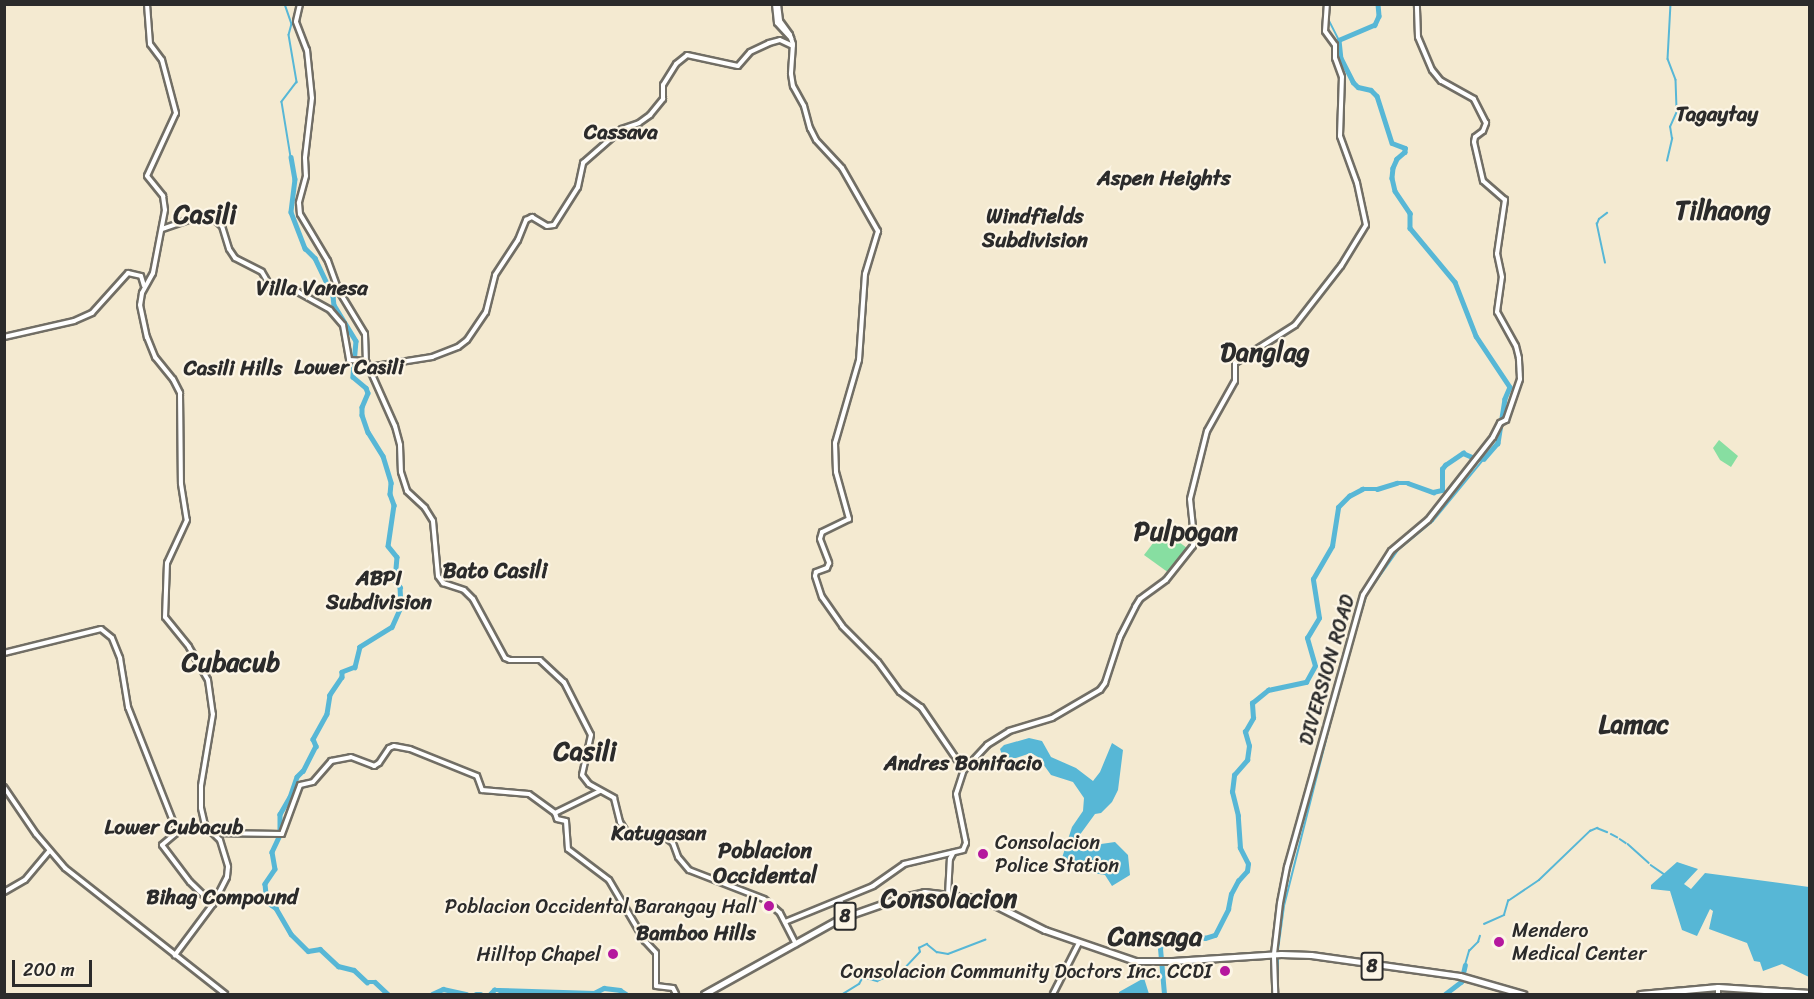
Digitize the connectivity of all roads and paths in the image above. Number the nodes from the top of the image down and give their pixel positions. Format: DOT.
graph roads {
  1 [pos="147,4"];
  2 [pos="300,4"];
  3 [pos="776,4"];
  4 [pos="1327,4"];
  5 [pos="1418,4"];
  6 [pos="793,46"];
  7 [pos="162,229"];
  8 [pos="144,286"];
  9 [pos="4,337"];
  10 [pos="366,361"];
  11 [pos="369,367"];
  12 [pos="4,653"];
  13 [pos="964,770"];
  14 [pos="4,787"];
  15 [pos="600,791"];
  16 [pos="555,813"];
  17 [pos="213,833"];
  18 [pos="48,850"];
  19 [pos="953,854"];
  20 [pos="4,892"];
  21 [pos="948,895"];
  22 [pos="840,900"];
  23 [pos="213,904"];
  24 [pos="848,916"];
  25 [pos="785,922"];
  26 [pos="796,944"];
  27 [pos="1079,944"];
  28 [pos="175,955"];
  29 [pos="1277,955"];
  30 [pos="1462,977"];
  31 [pos="1720,990"];
  32 [pos="1809,993"];
  33 [pos="225,994"];
  34 [pos="676,994"];
  35 [pos="704,994"];
  36 [pos="712,994"];
  37 [pos="1054,994"];
  38 [pos="1275,994"];
  39 [pos="1515,994"];
  40 [pos="1523,994"];
  41 [pos="1640,994"];
  42 [pos="1664,994"];
  1 -- 7 [label="street"];
  2 -- 10 [label="street"];
  3 -- 6 [label="street"];
  4 -- 13 [label="street"];
  5 -- 29 [label="street, DIVERSION ROAD"];
  6 -- 11 [label="street"];
  6 -- 13 [label="street"];
  7 -- 8 [label="street"];
  7 -- 10 [label="street"];
  8 -- 9 [label="street"];
  8 -- 17 [label="street"];
  10 -- 11 [label="street"];
  11 -- 15 [label="street"];
  12 -- 23 [label="street"];
  13 -- 19 [label="street"];
  14 -- 18 [label="street"];
  15 -- 16 [label="street"];
  15 -- 25 [label="street"];
  16 -- 17 [label="street"];
  16 -- 34 [label="street"];
  17 -- 23 [label="street"];
  18 -- 20 [label="street"];
  18 -- 28 [label="street"];
  19 -- 21 [label="street"];
  19 -- 22 [label="street"];
  21 -- 24 [label="main road, 8"];
  21 -- 27 [label="main road, 8"];
  22 -- 24 [label="street"];
  22 -- 25 [label="street"];
  23 -- 28 [label="street"];
  24 -- 26 [label="main road, 8"];
  24 -- 36 [label="main road, 8"];
  25 -- 26 [label="street"];
  26 -- 35 [label="main road, 8"];
  27 -- 29 [label="main road, 8"];
  27 -- 37 [label="street"];
  28 -- 33 [label="street"];
  29 -- 30 [label="main road, 8"];
  29 -- 38 [label="street, DIVERSION ROAD"];
  30 -- 39 [label="main road, 8"];
  30 -- 40 [label="main road, 8"];
  31 -- 32 [label="main road"];
  31 -- 41 [label="main road"];
  31 -- 42 [label="main road"];
}
